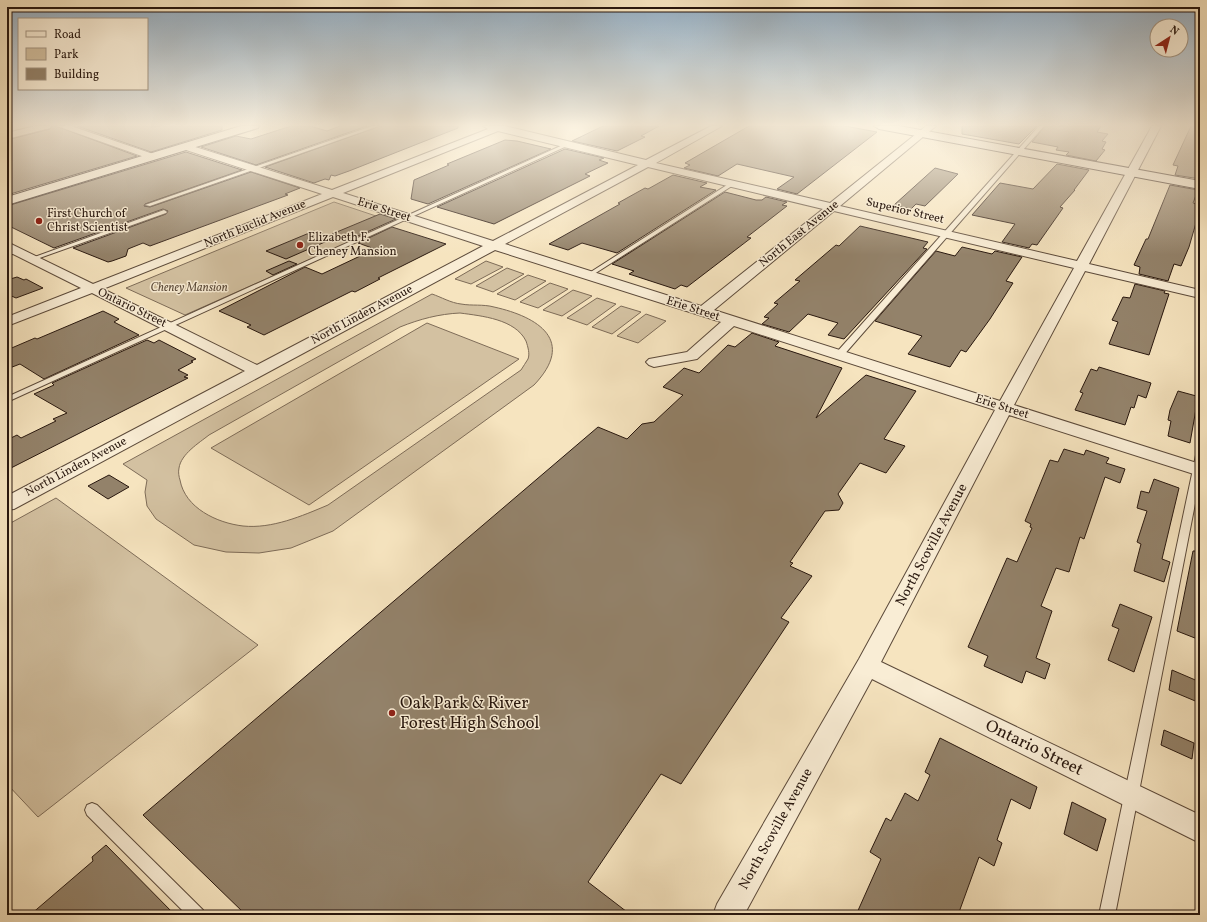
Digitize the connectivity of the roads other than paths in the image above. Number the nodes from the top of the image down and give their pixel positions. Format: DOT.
graph roads {
  1 [pos="114,169"];
  2 [pos="254,169"];
  3 [pos="394,169"];
  4 [pos="515,169"];
  5 [pos="638,169"];
  6 [pos="668,169"];
  7 [pos="878,169"];
  8 [pos="1004,169"];
  9 [pos="1111,169"];
  10 [pos="1134,169"];
  11 [pos="1132,173"];
  12 [pos="732,184"];
  13 [pos="1200,185"];
  14 [pos="333,194"];
  15 [pos="7,202"];
  16 [pos="831,207"];
  17 [pos="408,218"];
  18 [pos="946,234"];
  19 [pos="494,245"];
  20 [pos="10,250"];
  21 [pos="32,259"];
  22 [pos="1081,266"];
  23 [pos="589,275"];
  24 [pos="93,289"];
  25 [pos="1200,294"];
  26 [pos="703,312"];
  27 [pos="731,321"];
  28 [pos="7,322"];
  29 [pos="169,326"];
  30 [pos="839,355"];
  31 [pos="654,362"];
  32 [pos="258,371"];
  33 [pos="7,400"];
  34 [pos="1004,408"];
  35 [pos="1199,465"];
  36 [pos="7,504"];
  37 [pos="867,666"];
  38 [pos="1131,795"];
  39 [pos="92,810"];
  40 [pos="1200,829"];
  41 [pos="198,915"];
  42 [pos="728,915"];
  43 [pos="1107,915"];
  1 -- 15 [label="main road"];
  2 -- 14 [label="street, Erie Street"];
  2 -- 21 [label="lane"];
  3 -- 14 [label="street, North Euclid Avenue"];
  4 -- 17 [label="lane"];
  5 -- 19 [label="street, North Linden Avenue"];
  6 -- 12 [label="street, Superior Street"];
  7 -- 16 [label="street, North East Avenue"];
  8 -- 18 [label="lane"];
  9 -- 11 [label="main road"];
  10 -- 11 [label="street, North Scoville Avenue"];
  11 -- 13 [label="main road"];
  11 -- 22 [label="street, North Scoville Avenue"];
  12 -- 16 [label="street, Superior Street"];
  12 -- 23 [label="lane"];
  14 -- 17 [label="street, Erie Street"];
  14 -- 24 [label="street, North Euclid Avenue"];
  16 -- 18 [label="street, Superior Street"];
  16 -- 26 [label="street, North East Avenue"];
  17 -- 19 [label="street, Erie Street"];
  17 -- 29 [label="lane"];
  18 -- 22 [label="street, Superior Street"];
  18 -- 30 [label="lane"];
  19 -- 23 [label="street, Erie Street"];
  19 -- 32 [label="street, North Linden Avenue"];
  20 -- 21 [label="street, Ontario Street"];
  21 -- 24 [label="street, Ontario Street"];
  22 -- 25 [label="street, Superior Street"];
  22 -- 34 [label="street, North Scoville Avenue"];
  23 -- 26 [label="street, Erie Street"];
  24 -- 28 [label="street, North Euclid Avenue"];
  24 -- 29 [label="street, Ontario Street"];
  26 -- 27 [label="street, Erie Street"];
  27 -- 30 [label="street, Erie Street"];
  27 -- 31 [label="street"];
  29 -- 32 [label="street, Ontario Street"];
  29 -- 33 [label="lane"];
  30 -- 34 [label="street, Erie Street"];
  32 -- 36 [label="street, North Linden Avenue"];
  34 -- 35 [label="street, Erie Street"];
  34 -- 37 [label="street, North Scoville Avenue"];
  35 -- 38 [label="lane"];
  37 -- 38 [label="street, Ontario Street"];
  37 -- 42 [label="street, North Scoville Avenue"];
  38 -- 40 [label="street, Ontario Street"];
  38 -- 43 [label="lane"];
  39 -- 41 [label="lane"];
}
